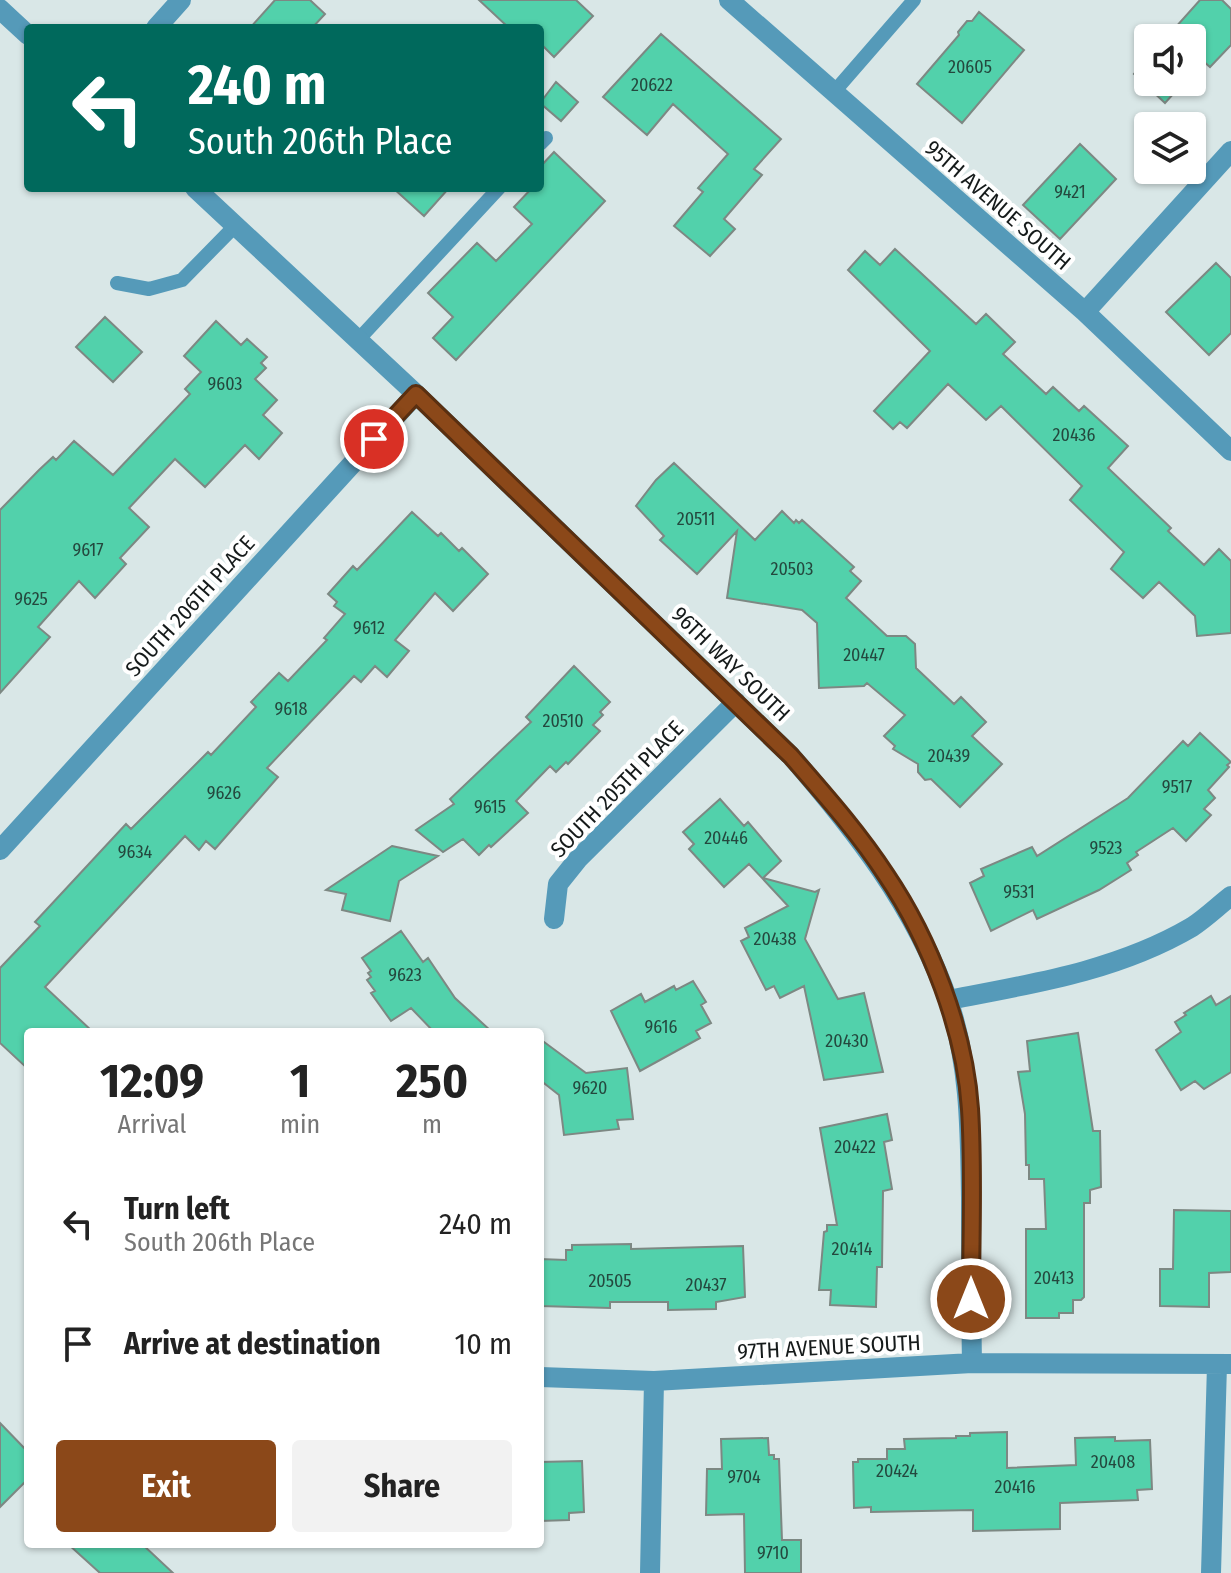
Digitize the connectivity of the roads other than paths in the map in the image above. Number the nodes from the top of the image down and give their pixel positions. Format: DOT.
graph roads {
  1 [pos="181,0"];
  2 [pos="729,0"];
  3 [pos="914,0"];
  4 [pos="0,9"];
  5 [pos="160,24"];
  6 [pos="24,31"];
  7 [pos="834,92"];
  8 [pos="1231,151"];
  9 [pos="199,192"];
  10 [pos="495,192"];
  11 [pos="235,226"];
  12 [pos="117,283"];
  13 [pos="1085,312"];
  14 [pos="358,340"];
  15 [pos="416,394"];
  16 [pos="1231,451"];
  17 [pos="736,702"];
  18 [pos="0,850"];
  19 [pos="1231,896"];
  20 [pos="554,919"];
  21 [pos="948,1000"];
  22 [pos="972,1363"];
  23 [pos="1224,1364"];
  24 [pos="544,1377"];
  25 [pos="654,1381"];
  26 [pos="650,1573"];
  27 [pos="1211,1573"];
  1 -- 5 [label="street"];
  2 -- 7 [label="street, 95TH AVENUE SOUTH"];
  3 -- 7 [label="lane"];
  4 -- 6 [label="street"];
  7 -- 13 [label="street, 95TH AVENUE SOUTH"];
  8 -- 13 [label="street"];
  9 -- 11 [label="street, 96TH WAY SOUTH"];
  10 -- 14 [label="lane"];
  11 -- 12 [label="lane"];
  11 -- 14 [label="street, 96TH WAY SOUTH"];
  13 -- 16 [label="street, 95TH AVENUE SOUTH"];
  14 -- 15 [label="street, 96TH WAY SOUTH"];
  15 -- 17 [label="street, 96TH WAY SOUTH"];
  15 -- 18 [label="street, SOUTH 206TH PLACE"];
  17 -- 20 [label="street, SOUTH 205TH PLACE"];
  17 -- 21 [label="street, 96TH WAY SOUTH"];
  19 -- 21 [label="street"];
  21 -- 22 [label="street, 96TH WAY SOUTH"];
  22 -- 23 [label="street, 97TH AVENUE SOUTH"];
  22 -- 25 [label="street, 97TH AVENUE SOUTH"];
  23 -- 27 [label="street"];
  24 -- 25 [label="street, 97TH AVENUE SOUTH"];
  25 -- 26 [label="street"];
}
